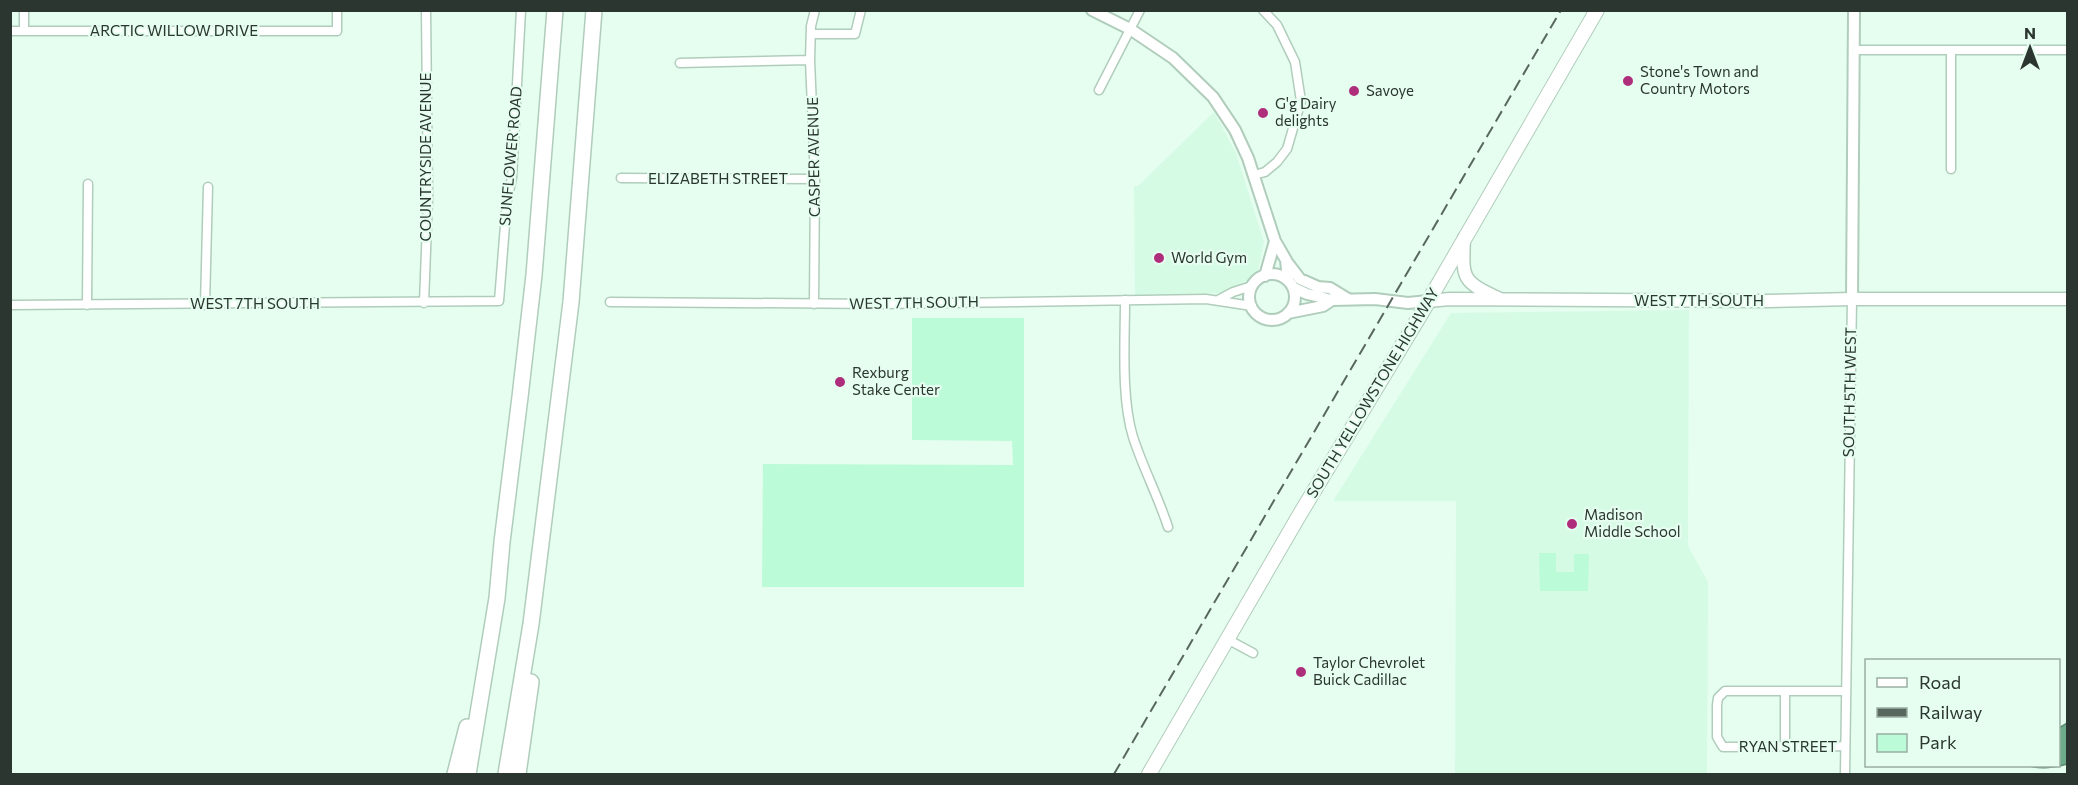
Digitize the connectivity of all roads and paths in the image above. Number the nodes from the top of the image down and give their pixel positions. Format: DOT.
graph roads {
  1 [pos="24,10"];
  2 [pos="337,10"];
  3 [pos="426,10"];
  4 [pos="521,10"];
  5 [pos="555,10"];
  6 [pos="594,10"];
  7 [pos="815,10"];
  8 [pos="861,10"];
  9 [pos="1092,10"];
  10 [pos="1140,10"];
  11 [pos="1263,10"];
  12 [pos="1597,10"];
  13 [pos="1854,10"];
  14 [pos="1130,29"];
  15 [pos="10,31"];
  16 [pos="24,31"];
  17 [pos="811,34"];
  18 [pos="1854,50"];
  19 [pos="1951,50"];
  20 [pos="2067,50"];
  21 [pos="810,60"];
  22 [pos="680,63"];
  23 [pos="1099,90"];
  24 [pos="1951,169"];
  25 [pos="1254,175"];
  26 [pos="621,178"];
  27 [pos="815,179"];
  28 [pos="88,184"];
  29 [pos="208,187"];
  30 [pos="1464,238"];
  31 [pos="1275,241"];
  32 [pos="1286,260"];
  33 [pos="1265,276"];
  34 [pos="1291,284"];
  35 [pos="1252,286"];
  36 [pos="1349,299"];
  37 [pos="1852,299"];
  38 [pos="2067,299"];
  39 [pos="1125,300"];
  40 [pos="1218,300"];
  41 [pos="1332,300"];
  42 [pos="1428,301"];
  43 [pos="1504,301"];
  44 [pos="499,302"];
  45 [pos="610,302"];
  46 [pos="424,303"];
  47 [pos="814,304"];
  48 [pos="10,305"];
  49 [pos="87,305"];
  50 [pos="205,305"];
  51 [pos="1252,306"];
  52 [pos="1288,313"];
  53 [pos="551,466"];
  54 [pos="1168,527"];
  55 [pos="497,598"];
  56 [pos="1227,639"];
  57 [pos="1253,653"];
  58 [pos="1785,692"];
  59 [pos="1846,692"];
  60 [pos="1845,746"];
  61 [pos="1785,747"];
  62 [pos="455,774"];
  63 [pos="468,774"];
  64 [pos="506,774"];
  65 [pos="518,774"];
  66 [pos="1149,774"];
  67 [pos="1845,774"];
  1 -- 16 [label="street"];
  2 -- 16 [label="street, ARCTIC WILLOW DRIVE"];
  3 -- 46 [label="street, COUNTRYSIDE AVENUE"];
  4 -- 44 [label="street, SUNFLOWER ROAD"];
  5 -- 55 [label="highway"];
  6 -- 53 [label="highway"];
  7 -- 17 [label="street, CASPER AVENUE"];
  8 -- 17 [label="street"];
  9 -- 14 [label="street"];
  10 -- 14 [label="street"];
  11 -- 25 [label="street"];
  12 -- 30 [label="main road, SOUTH YELLOWSTONE HIGHWAY"];
  13 -- 18 [label="street, SOUTH 5TH WEST"];
  14 -- 23 [label="street"];
  14 -- 25 [label="street"];
  15 -- 16 [label="street, ARCTIC WILLOW DRIVE"];
  17 -- 21 [label="street, CASPER AVENUE"];
  18 -- 19 [label="street"];
  18 -- 37 [label="street, SOUTH 5TH WEST"];
  19 -- 20 [label="street"];
  19 -- 24 [label="street"];
  21 -- 22 [label="street"];
  21 -- 27 [label="street, CASPER AVENUE"];
  25 -- 31 [label="street"];
  26 -- 27 [label="street, ELIZABETH STREET"];
  27 -- 47 [label="street, CASPER AVENUE"];
  28 -- 49 [label="street"];
  29 -- 50 [label="street"];
  30 -- 42 [label="main road, SOUTH YELLOWSTONE HIGHWAY"];
  30 -- 43 [label="main road"];
  31 -- 32 [label="street"];
  31 -- 33 [label="street"];
  32 -- 34 [label="street"];
  32 -- 36 [label="street"];
  33 -- 34 [label="street"];
  33 -- 35 [label="street"];
  34 -- 41 [label="street, WEST 7TH SOUTH"];
  34 -- 52 [label="street"];
  35 -- 40 [label="street, WEST 7TH SOUTH"];
  35 -- 51 [label="street"];
  36 -- 41 [label="street, WEST 7TH SOUTH"];
  36 -- 42 [label="street, WEST 7TH SOUTH"];
  37 -- 38 [label="main road, WEST 7TH SOUTH"];
  37 -- 43 [label="main road, WEST 7TH SOUTH"];
  37 -- 59 [label="street, SOUTH 5TH WEST"];
  39 -- 40 [label="street, WEST 7TH SOUTH"];
  39 -- 47 [label="street, WEST 7TH SOUTH"];
  39 -- 54 [label="street"];
  40 -- 51 [label="street, WEST 7TH SOUTH"];
  41 -- 52 [label="street, WEST 7TH SOUTH"];
  42 -- 43 [label="main road, WEST 7TH SOUTH"];
  42 -- 56 [label="main road, SOUTH YELLOWSTONE HIGHWAY"];
  44 -- 46 [label="street, WEST 7TH SOUTH"];
  45 -- 47 [label="street, WEST 7TH SOUTH"];
  46 -- 50 [label="street, WEST 7TH SOUTH"];
  48 -- 49 [label="street, WEST 7TH SOUTH"];
  49 -- 50 [label="street, WEST 7TH SOUTH"];
  51 -- 52 [label="street"];
  53 -- 64 [label="highway"];
  53 -- 65 [label="highway"];
  55 -- 62 [label="highway"];
  55 -- 63 [label="highway"];
  56 -- 57 [label="street"];
  56 -- 66 [label="main road, SOUTH YELLOWSTONE HIGHWAY"];
  58 -- 59 [label="street"];
  58 -- 61 [label="street"];
  58 -- 61 [label="street, RYAN STREET"];
  59 -- 60 [label="street, SOUTH 5TH WEST"];
  60 -- 61 [label="street, RYAN STREET"];
  60 -- 67 [label="street, SOUTH 5TH WEST"];
}
